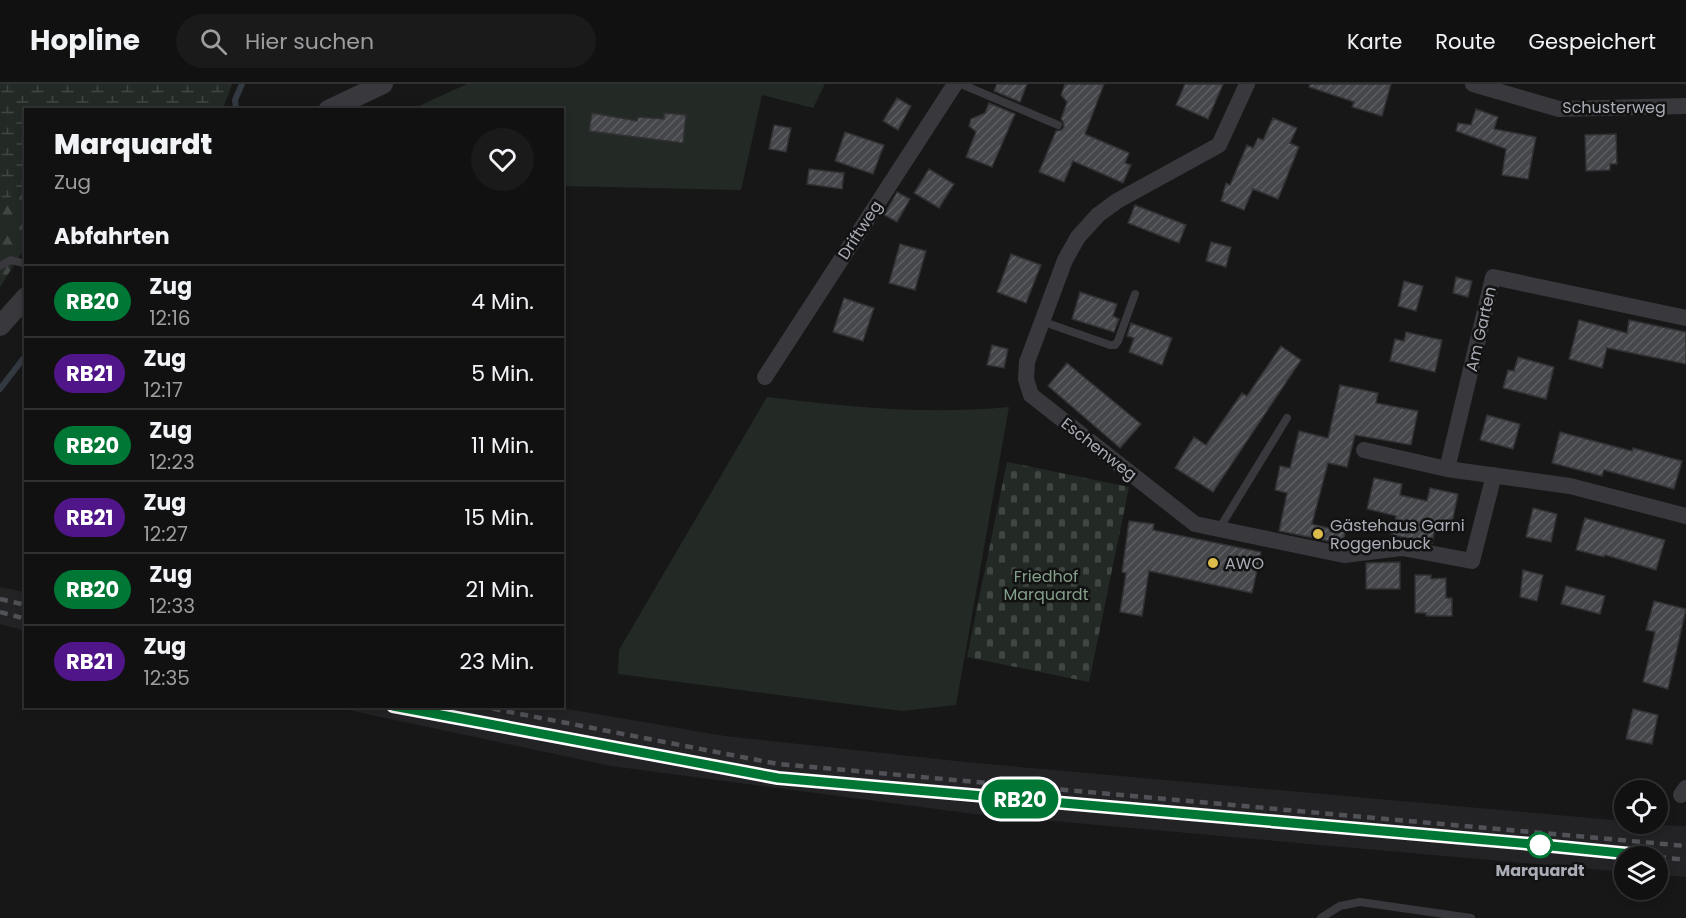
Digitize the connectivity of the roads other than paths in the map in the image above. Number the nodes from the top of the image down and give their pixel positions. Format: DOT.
graph roads {
  1 [pos="383,84"];
  2 [pos="955,84"];
  3 [pos="961,84"];
  4 [pos="1247,84"];
  5 [pos="1473,84"];
  6 [pos="1686,106"];
  7 [pos="332,108"];
  8 [pos="1058,125"];
  9 [pos="24,263"];
  10 [pos="0,266"];
  11 [pos="1135,294"];
  12 [pos="24,299"];
  13 [pos="1686,318"];
  14 [pos="1041,321"];
  15 [pos="0,326"];
  16 [pos="765,377"];
  17 [pos="1287,418"];
  18 [pos="1364,450"];
  19 [pos="1447,469"];
  20 [pos="1494,475"];
  21 [pos="1686,516"];
  22 [pos="1218,529"];
  23 [pos="1321,918"];
  24 [pos="1471,918"];
  1 -- 7 [label="street"];
  2 -- 16 [label="street, Driftweg"];
  3 -- 8 [label="lane"];
  4 -- 14 [label="street, Eschenweg"];
  5 -- 6 [label="street, Schusterweg"];
  9 -- 10 [label="lane"];
  11 -- 14 [label="lane"];
  12 -- 15 [label="street"];
  13 -- 19 [label="street, Am Garten"];
  14 -- 22 [label="street, Eschenweg"];
  17 -- 22 [label="lane"];
  18 -- 19 [label="street"];
  19 -- 20 [label="street"];
  20 -- 21 [label="street"];
  20 -- 22 [label="street, Eschenweg"];
  23 -- 24 [label="lane"];
}
